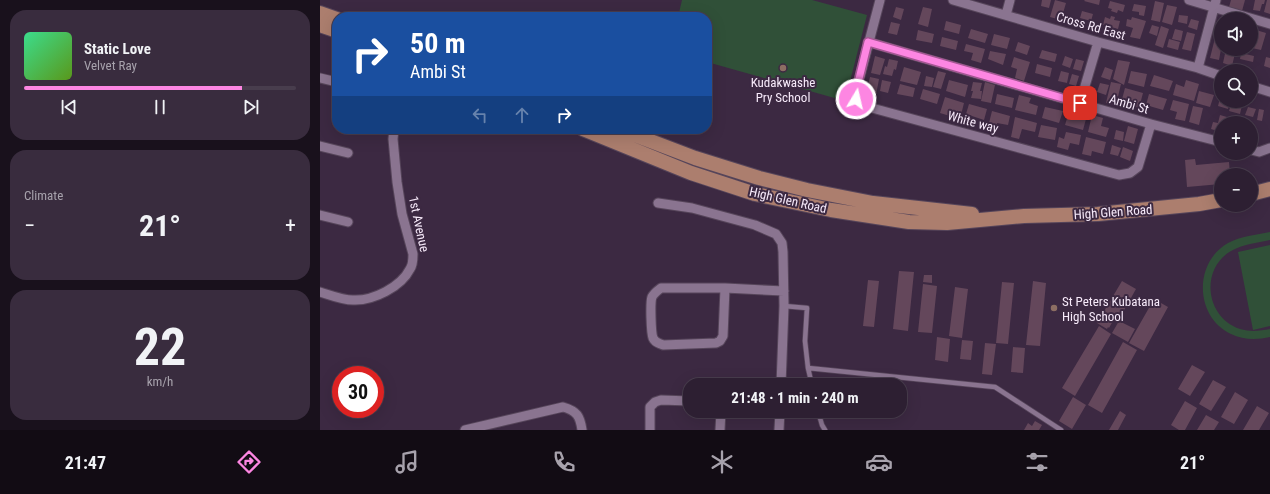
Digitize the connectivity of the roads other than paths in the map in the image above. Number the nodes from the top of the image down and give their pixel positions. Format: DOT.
graph roads {
  1 [pos="880,0"];
  2 [pos="954,0"];
  3 [pos="1010,0"];
  4 [pos="1188,0"];
  5 [pos="1215,4"];
  6 [pos="320,13"];
  7 [pos="1006,15"];
  8 [pos="332,17"];
  9 [pos="1270,24"];
  10 [pos="320,25"];
  11 [pos="332,29"];
  12 [pos="868,42"];
  13 [pos="1098,42"];
  14 [pos="1198,68"];
  15 [pos="1214,74"];
  16 [pos="320,78"];
  17 [pos="332,81"];
  18 [pos="1258,88"];
  19 [pos="1270,92"];
  20 [pos="1080,103"];
  21 [pos="1151,124"];
  22 [pos="394,134"];
  23 [pos="596,134"];
  24 [pos="632,134"];
  25 [pos="1214,140"];
  26 [pos="320,146"];
  27 [pos="1270,148"];
  28 [pos="1258,152"];
  29 [pos="348,153"];
  30 [pos="1270,189"];
  31 [pos="1258,192"];
  32 [pos="1214,201"];
  33 [pos="658,203"];
  34 [pos="320,215"];
  35 [pos="1004,218"];
  36 [pos="348,222"];
  37 [pos="725,288"];
  38 [pos="784,290"];
  39 [pos="320,292"];
  40 [pos="784,306"];
  41 [pos="808,368"];
  42 [pos="781,378"];
  43 [pos="810,378"];
  44 [pos="683,401"];
  45 [pos="721,418"];
  46 [pos="780,418"];
  47 [pos="820,418"];
  48 [pos="465,430"];
  49 [pos="582,430"];
  50 [pos="650,430"];
  51 [pos="720,430"];
  52 [pos="779,430"];
  53 [pos="825,430"];
  54 [pos="1062,430"];
  1 -- 12 [label="street, White way"];
  2 -- 7 [label="street, Cross Rd East"];
  3 -- 7 [label="street"];
  4 -- 5 [label="street"];
  5 -- 9 [label="street"];
  5 -- 14 [label="street"];
  6 -- 8 [label="main road"];
  7 -- 13 [label="street, Cross Rd East"];
  10 -- 11 [label="main road"];
  12 -- 20 [label="street, Ambi St"];
  12 -- 21 [label="street, White way"];
  13 -- 14 [label="street, Cross Rd East"];
  13 -- 20 [label="street"];
  14 -- 15 [label="street, Cross Rd East"];
  16 -- 17 [label="street"];
  18 -- 19 [label="street"];
  20 -- 21 [label="street, Ambi St"];
  21 -- 25 [label="street, Ambi St"];
  22 -- 39 [label="street, 1st Avenue"];
  23 -- 35 [label="main road, High Glen Road"];
  24 -- 35 [label="main road, High Glen Road"];
  26 -- 29 [label="street"];
  27 -- 28 [label="street"];
  30 -- 31 [label="main road"];
  32 -- 35 [label="main road, High Glen Road"];
  33 -- 38 [label="street"];
  34 -- 36 [label="street"];
  37 -- 37 [label="street"];
  37 -- 38 [label="street"];
  38 -- 40 [label="street"];
  40 -- 41 [label="lane"];
  40 -- 42 [label="street"];
  41 -- 43 [label="lane"];
  41 -- 54 [label="lane"];
  44 -- 50 [label="street"];
  45 -- 51 [label="street"];
  46 -- 52 [label="street"];
  47 -- 53 [label="lane"];
  48 -- 49 [label="street"];
}
